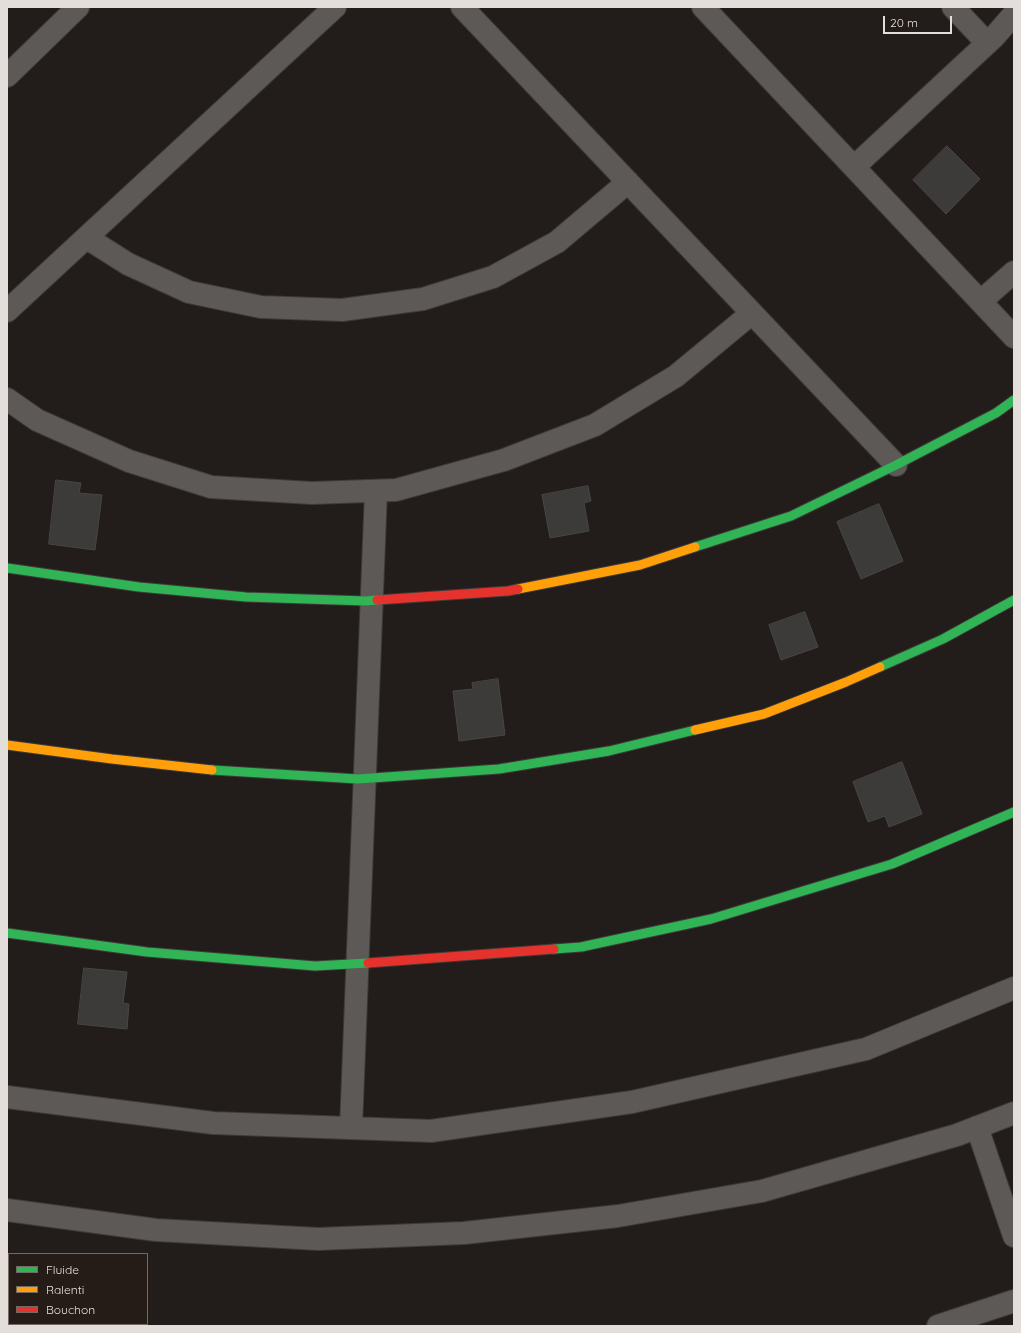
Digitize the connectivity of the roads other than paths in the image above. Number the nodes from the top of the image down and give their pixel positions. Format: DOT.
graph roads {
  1 [pos="78,7"];
  2 [pos="335,7"];
  3 [pos="462,7"];
  4 [pos="703,7"];
  5 [pos="953,7"];
  6 [pos="1014,14"];
  7 [pos="987,43"];
  8 [pos="7,76"];
  9 [pos="854,167"];
  10 [pos="628,182"];
  11 [pos="86,238"];
  12 [pos="1014,272"];
  13 [pos="981,302"];
  14 [pos="7,311"];
  15 [pos="752,313"];
  16 [pos="1014,337"];
  17 [pos="7,399"];
  18 [pos="1014,400"];
  19 [pos="896,465"];
  20 [pos="376,491"];
  21 [pos="7,568"];
  22 [pos="372,600"];
  23 [pos="1014,600"];
  24 [pos="7,746"];
  25 [pos="365,778"];
  26 [pos="1014,812"];
  27 [pos="7,933"];
  28 [pos="358,964"];
  29 [pos="1014,988"];
  30 [pos="7,1097"];
  31 [pos="1014,1113"];
  32 [pos="977,1127"];
  33 [pos="351,1128"];
  34 [pos="7,1210"];
  35 [pos="1014,1236"];
  36 [pos="1014,1301"];
  37 [pos="938,1326"];
  1 -- 8 [label="street"];
  2 -- 11 [label="street"];
  3 -- 10 [label="street"];
  4 -- 9 [label="street"];
  5 -- 7 [label="street"];
  6 -- 7 [label="street"];
  7 -- 9 [label="street"];
  9 -- 13 [label="street"];
  10 -- 11 [label="street"];
  10 -- 15 [label="street"];
  11 -- 14 [label="street"];
  12 -- 13 [label="street"];
  13 -- 16 [label="street"];
  15 -- 19 [label="street"];
  15 -- 20 [label="street"];
  17 -- 20 [label="street"];
  18 -- 19 [label="street"];
  19 -- 22 [label="street"];
  20 -- 22 [label="street"];
  21 -- 22 [label="street"];
  22 -- 25 [label="street"];
  23 -- 25 [label="street"];
  24 -- 25 [label="street"];
  25 -- 28 [label="street"];
  26 -- 28 [label="street"];
  27 -- 28 [label="street"];
  28 -- 33 [label="street"];
  29 -- 33 [label="street"];
  30 -- 33 [label="street"];
  31 -- 32 [label="street"];
  32 -- 34 [label="street"];
  32 -- 35 [label="street"];
  36 -- 37 [label="street"];
}
